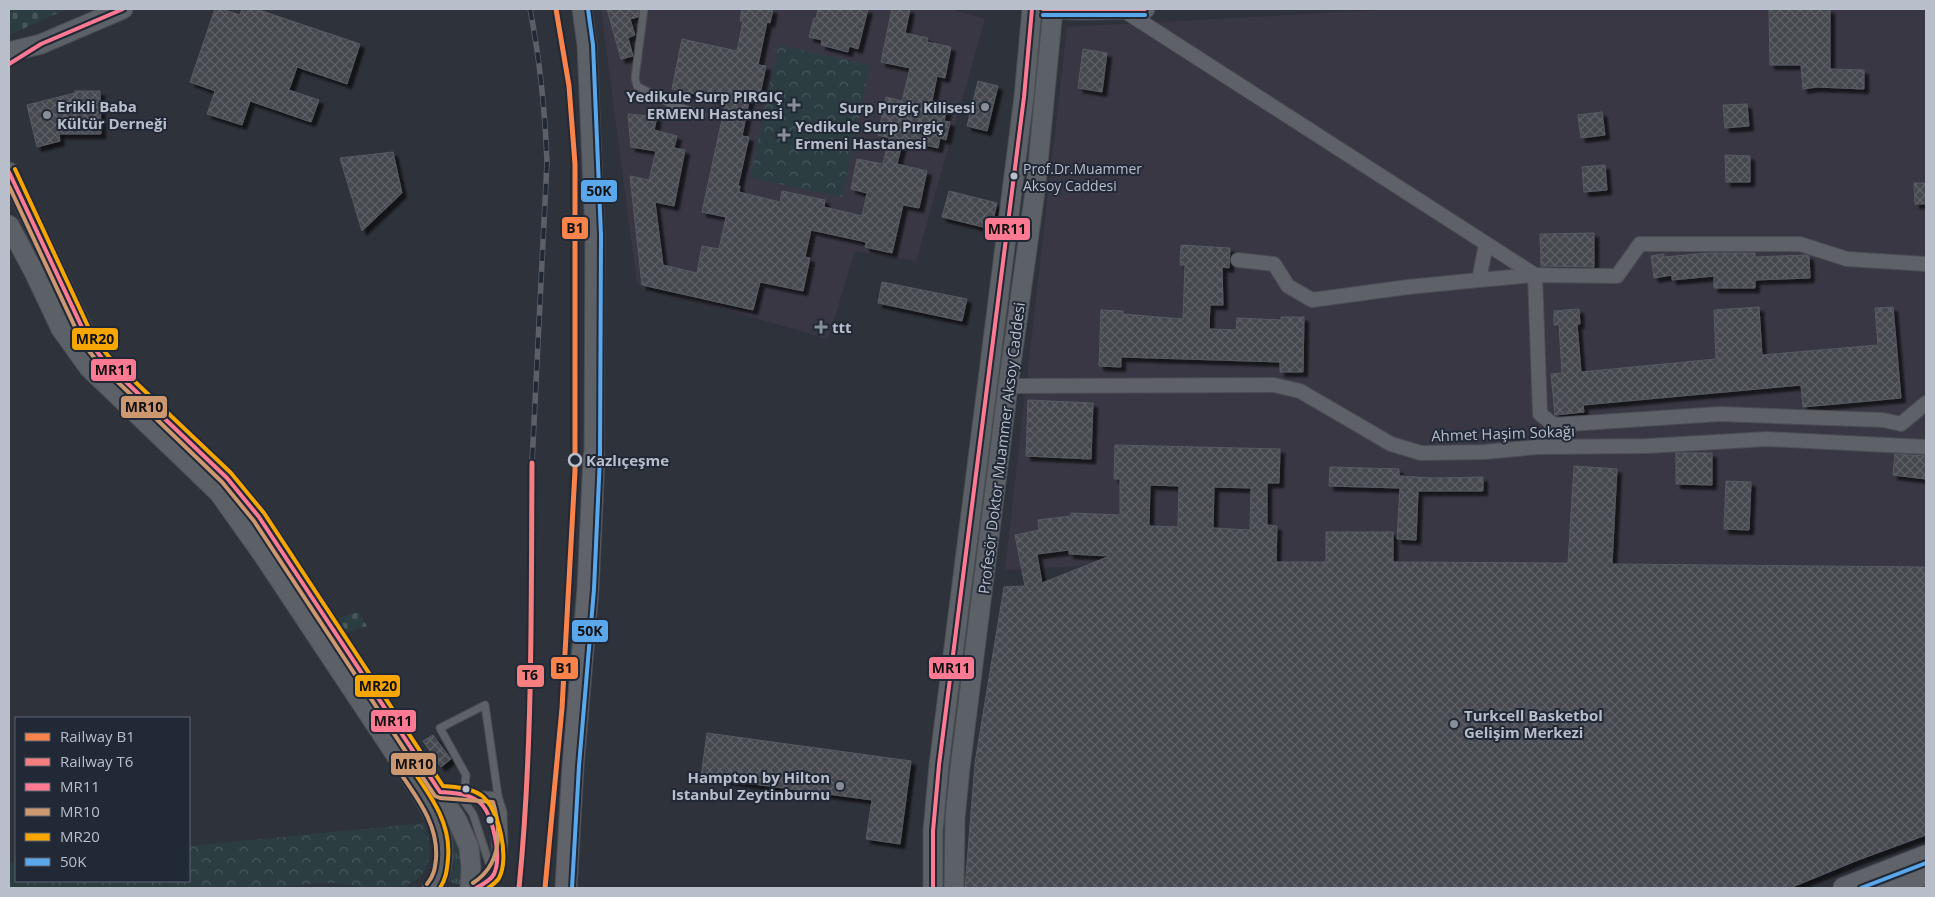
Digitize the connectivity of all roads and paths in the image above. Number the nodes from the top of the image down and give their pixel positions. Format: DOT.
graph roads {
  1 [pos="123,9"];
  2 [pos="582,9"];
  3 [pos="644,9"];
  4 [pos="1032,9"];
  5 [pos="1044,9"];
  6 [pos="1053,9"];
  7 [pos="1145,9"];
  8 [pos="1123,10"];
  9 [pos="41,44"];
  10 [pos="9,52"];
  11 [pos="9,64"];
  12 [pos="702,115"];
  13 [pos="9,172"];
  14 [pos="9,225"];
  15 [pos="1486,244"];
  16 [pos="1238,260"];
  17 [pos="1926,264"];
  18 [pos="1535,275"];
  19 [pos="1480,280"];
  20 [pos="1008,386"];
  21 [pos="1926,403"];
  22 [pos="1926,447"];
  23 [pos="594,457"];
  24 [pos="449,792"];
  25 [pos="498,796"];
  26 [pos="1926,856"];
  27 [pos="493,874"];
  28 [pos="1926,874"];
  29 [pos="432,888"];
  30 [pos="470,888"];
  31 [pos="476,888"];
  32 [pos="566,888"];
  33 [pos="933,888"];
  34 [pos="954,888"];
  35 [pos="1844,888"];
  36 [pos="1888,888"];
  1 -- 9 [label="main road"];
  2 -- 23 [label="main road"];
  3 -- 12 [label="lane"];
  4 -- 33 [label="main road, Profesör Doktor Muammer Aksoy Caddesi"];
  5 -- 6 [label="main road"];
  6 -- 8 [label="main road"];
  6 -- 20 [label="main road, Profesör Doktor Muammer Aksoy Caddesi"];
  7 -- 8 [label="main road"];
  8 -- 15 [label="street"];
  9 -- 10 [label="main road"];
  9 -- 11 [label="main road"];
  13 -- 24 [label="main road"];
  14 -- 29 [label="main road"];
  15 -- 18 [label="street"];
  15 -- 19 [label="street"];
  16 -- 19 [label="street"];
  17 -- 18 [label="street"];
  18 -- 19 [label="street"];
  18 -- 21 [label="street"];
  20 -- 22 [label="street, Ahmet Haşim Sokağı"];
  20 -- 34 [label="main road, Profesör Doktor Muammer Aksoy Caddesi"];
  23 -- 32 [label="main road"];
  24 -- 25 [label="lane"];
  24 -- 25 [label="lane"];
  24 -- 27 [label="lane"];
  24 -- 27 [label="lane"];
  24 -- 30 [label="main road"];
  25 -- 27 [label="lane"];
  26 -- 35 [label="main road"];
  27 -- 31 [label="lane"];
  28 -- 36 [label="main road"];
}
